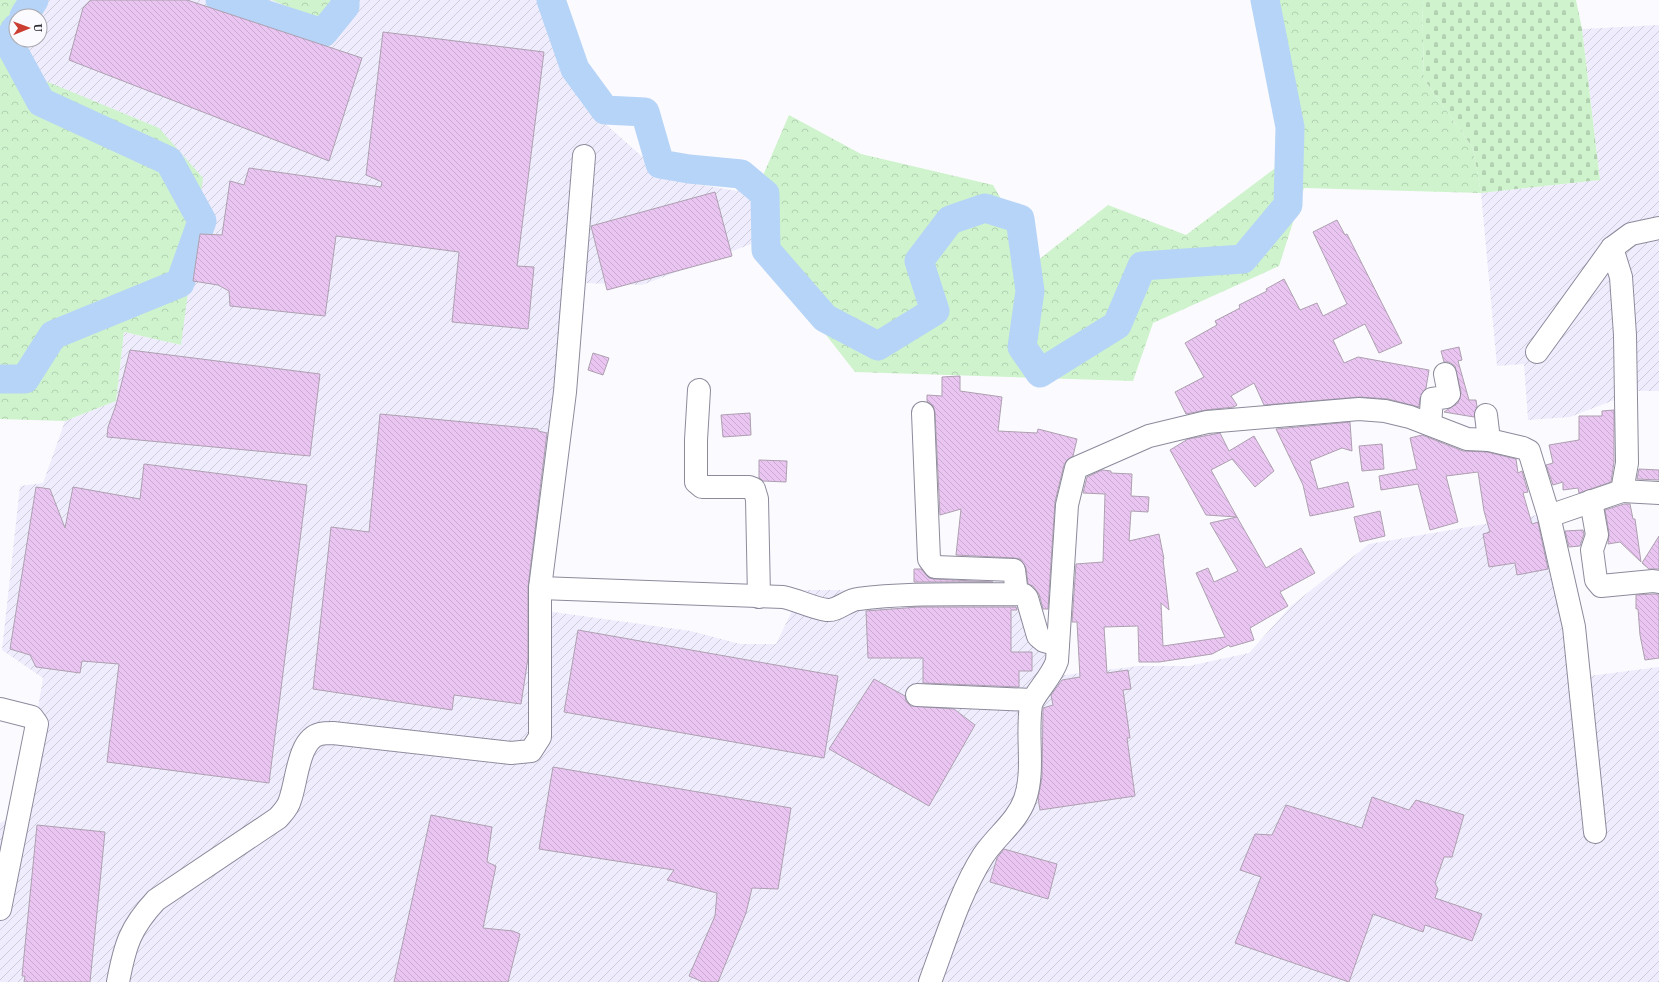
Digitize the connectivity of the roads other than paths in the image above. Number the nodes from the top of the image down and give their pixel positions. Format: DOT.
graph roads {
  1 [pos="584,156"];
  2 [pos="1659,228"];
  3 [pos="1612,248"];
  4 [pos="1537,352"];
  5 [pos="1445,374"];
  6 [pos="699,390"];
  7 [pos="923,413"];
  8 [pos="1486,415"];
  9 [pos="1430,424"];
  10 [pos="1489,440"];
  11 [pos="1622,491"];
  12 [pos="1659,493"];
  13 [pos="1592,501"];
  14 [pos="1549,516"];
  15 [pos="1659,582"];
  16 [pos="540,588"];
  17 [pos="1017,594"];
  18 [pos="759,597"];
  19 [pos="1058,645"];
  20 [pos="917,696"];
  21 [pos="1032,700"];
  22 [pos="0,709"];
  23 [pos="1595,832"];
  24 [pos="0,909"];
  25 [pos="118,982"];
  26 [pos="930,982"];
  1 -- 16 [label="street"];
  2 -- 3 [label="street"];
  3 -- 4 [label="street"];
  3 -- 11 [label="street"];
  5 -- 9 [label="street"];
  6 -- 18 [label="street"];
  7 -- 17 [label="street"];
  8 -- 10 [label="street"];
  9 -- 10 [label="street"];
  9 -- 19 [label="street"];
  10 -- 14 [label="street"];
  11 -- 12 [label="street"];
  11 -- 13 [label="street"];
  13 -- 14 [label="street"];
  13 -- 15 [label="street"];
  14 -- 23 [label="street"];
  16 -- 18 [label="street"];
  16 -- 25 [label="street"];
  17 -- 18 [label="street"];
  17 -- 19 [label="street"];
  19 -- 21 [label="street"];
  20 -- 21 [label="street"];
  21 -- 26 [label="street"];
  22 -- 24 [label="street"];
}
